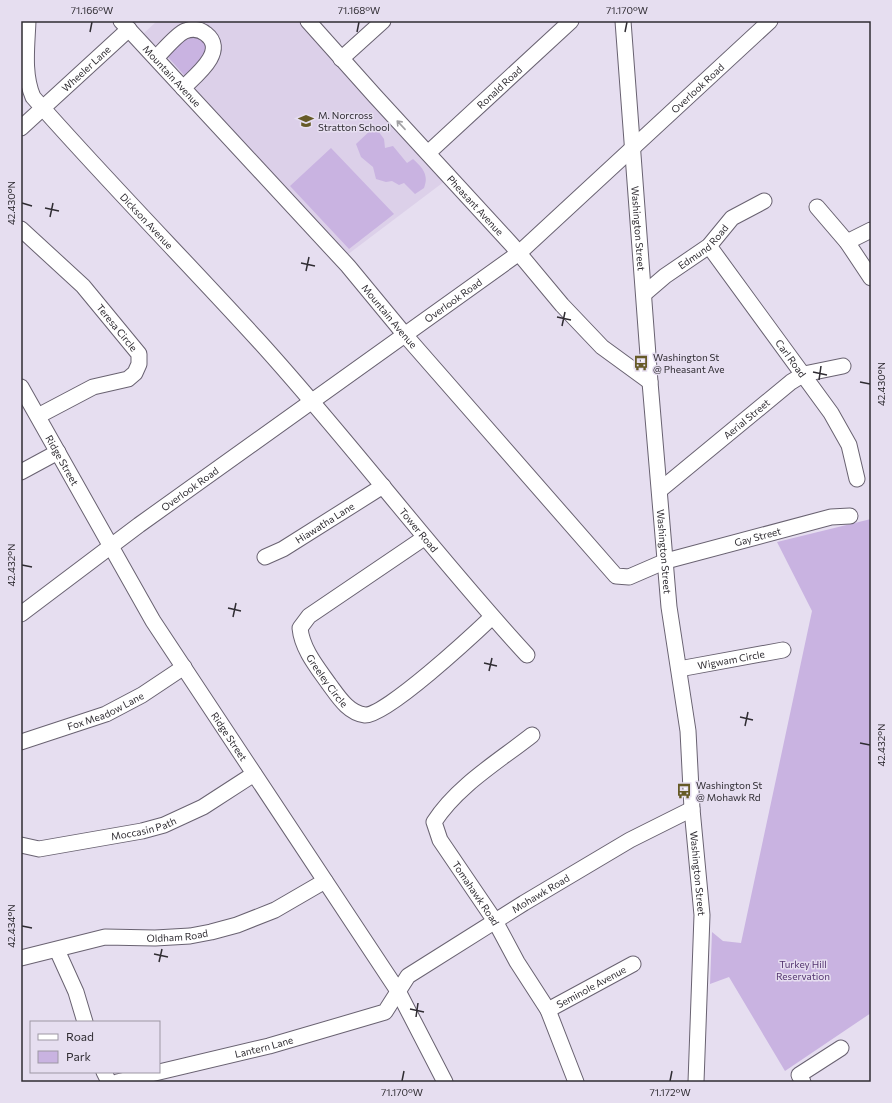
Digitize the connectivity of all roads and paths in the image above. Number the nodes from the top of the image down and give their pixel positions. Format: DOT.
graph roads {
  1 [pos="28,21"];
  2 [pos="308,21"];
  3 [pos="383,21"];
  4 [pos="570,21"];
  5 [pos="623,21"];
  6 [pos="770,21"];
  7 [pos="125,25"];
  8 [pos="156,58"];
  9 [pos="341,59"];
  10 [pos="183,88"];
  11 [pos="42,108"];
  12 [pos="21,128"];
  13 [pos="633,147"];
  14 [pos="428,153"];
  15 [pos="764,201"];
  16 [pos="817,207"];
  17 [pos="21,230"];
  18 [pos="871,230"];
  19 [pos="846,242"];
  20 [pos="709,246"];
  21 [pos="519,253"];
  22 [pos="871,278"];
  23 [pos="644,294"];
  24 [pos="405,335"];
  25 [pos="843,366"];
  26 [pos="804,374"];
  27 [pos="650,382"];
  28 [pos="21,387"];
  29 [pos="312,403"];
  30 [pos="38,416"];
  31 [pos="58,452"];
  32 [pos="21,472"];
  33 [pos="857,479"];
  34 [pos="383,486"];
  35 [pos="660,490"];
  36 [pos="850,516"];
  37 [pos="424,538"];
  38 [pos="110,547"];
  39 [pos="265,557"];
  40 [pos="666,561"];
  41 [pos="21,614"];
  42 [pos="492,617"];
  43 [pos="783,650"];
  44 [pos="527,655"];
  45 [pos="184,667"];
  46 [pos="679,669"];
  47 [pos="532,735"];
  48 [pos="21,742"];
  49 [pos="254,774"];
  50 [pos="692,809"];
  51 [pos="21,845"];
  52 [pos="325,881"];
  53 [pos="495,921"];
  54 [pos="57,950"];
  55 [pos="21,958"];
  56 [pos="633,964"];
  57 [pos="398,991"];
  58 [pos="548,1010"];
  59 [pos="85,1021"];
  60 [pos="841,1048"];
  61 [pos="160,1072"];
  62 [pos="104,1073"];
  63 [pos="156,1073"];
  64 [pos="801,1079"];
  65 [pos="109,1082"];
  66 [pos="118,1082"];
  67 [pos="445,1082"];
  68 [pos="576,1082"];
  69 [pos="696,1082"];
  1 -- 11 [label="street, Dickson Avenue"];
  2 -- 9 [label="street, Pheasant Avenue"];
  3 -- 9 [label="street"];
  4 -- 14 [label="street, Ronald Road"];
  5 -- 13 [label="street, Washington Street"];
  6 -- 13 [label="street, Overlook Road"];
  7 -- 8 [label="street, Mountain Avenue"];
  7 -- 11 [label="street, Wheeler Lane"];
  8 -- 10 [label="street, Mountain Avenue"];
  8 -- 10 [label="street"];
  14 -- 9 [label="street, Pheasant Avenue, one-way"];
  10 -- 24 [label="street, Mountain Avenue"];
  11 -- 12 [label="street, Wheeler Lane"];
  11 -- 29 [label="street, Dickson Avenue"];
  13 -- 21 [label="street, Overlook Road"];
  13 -- 23 [label="street, Washington Street"];
  14 -- 21 [label="street, Pheasant Avenue"];
  15 -- 20 [label="street, Edmund Road"];
  16 -- 19 [label="street"];
  17 -- 30 [label="street, Teresa Circle"];
  18 -- 19 [label="street"];
  19 -- 22 [label="street"];
  20 -- 23 [label="street, Edmund Road"];
  20 -- 26 [label="street, Carl Road"];
  21 -- 24 [label="street, Overlook Road"];
  21 -- 27 [label="street, Pheasant Avenue"];
  23 -- 27 [label="street, Washington Street"];
  24 -- 29 [label="street, Overlook Road"];
  24 -- 40 [label="street, Mountain Avenue"];
  25 -- 26 [label="street, Aerial Street"];
  26 -- 33 [label="street, Carl Road"];
  26 -- 35 [label="street, Aerial Street"];
  27 -- 35 [label="street, Washington Street"];
  28 -- 30 [label="street, Ridge Street"];
  29 -- 34 [label="street, Tower Road"];
  29 -- 38 [label="street, Overlook Road"];
  30 -- 31 [label="street, Ridge Street"];
  31 -- 32 [label="street"];
  31 -- 38 [label="street, Ridge Street"];
  34 -- 37 [label="street, Tower Road"];
  34 -- 39 [label="street, Hiawatha Lane"];
  35 -- 40 [label="street, Washington Street"];
  36 -- 40 [label="street, Gay Street"];
  37 -- 42 [label="street, Tower Road"];
  37 -- 42 [label="street, Greeley Circle"];
  38 -- 41 [label="street, Overlook Road"];
  38 -- 45 [label="street, Ridge Street"];
  40 -- 46 [label="street, Washington Street"];
  42 -- 44 [label="street, Tower Road"];
  43 -- 46 [label="street, Wigwam Circle"];
  45 -- 48 [label="street, Fox Meadow Lane"];
  45 -- 49 [label="street, Ridge Street"];
  46 -- 50 [label="street, Washington Street"];
  47 -- 53 [label="street, Tomahawk Road"];
  49 -- 51 [label="street, Moccasin Path"];
  49 -- 52 [label="street, Ridge Street"];
  50 -- 53 [label="street, Mohawk Road"];
  50 -- 69 [label="street, Washington Street"];
  52 -- 54 [label="street, Oldham Road"];
  52 -- 57 [label="street, Ridge Street"];
  53 -- 57 [label="street, Mohawk Road"];
  53 -- 58 [label="street, Tomahawk Road"];
  54 -- 55 [label="street, Oldham Road"];
  54 -- 59 [label="street"];
  56 -- 58 [label="street, Seminole Avenue"];
  57 -- 61 [label="street, Lantern Lane"];
  57 -- 67 [label="street, Ridge Street"];
  58 -- 68 [label="street, Tomahawk Road"];
  60 -- 64 [label="street"];
  62 -- 65 [label="street"];
  63 -- 66 [label="street, Lantern Lane"];
}
